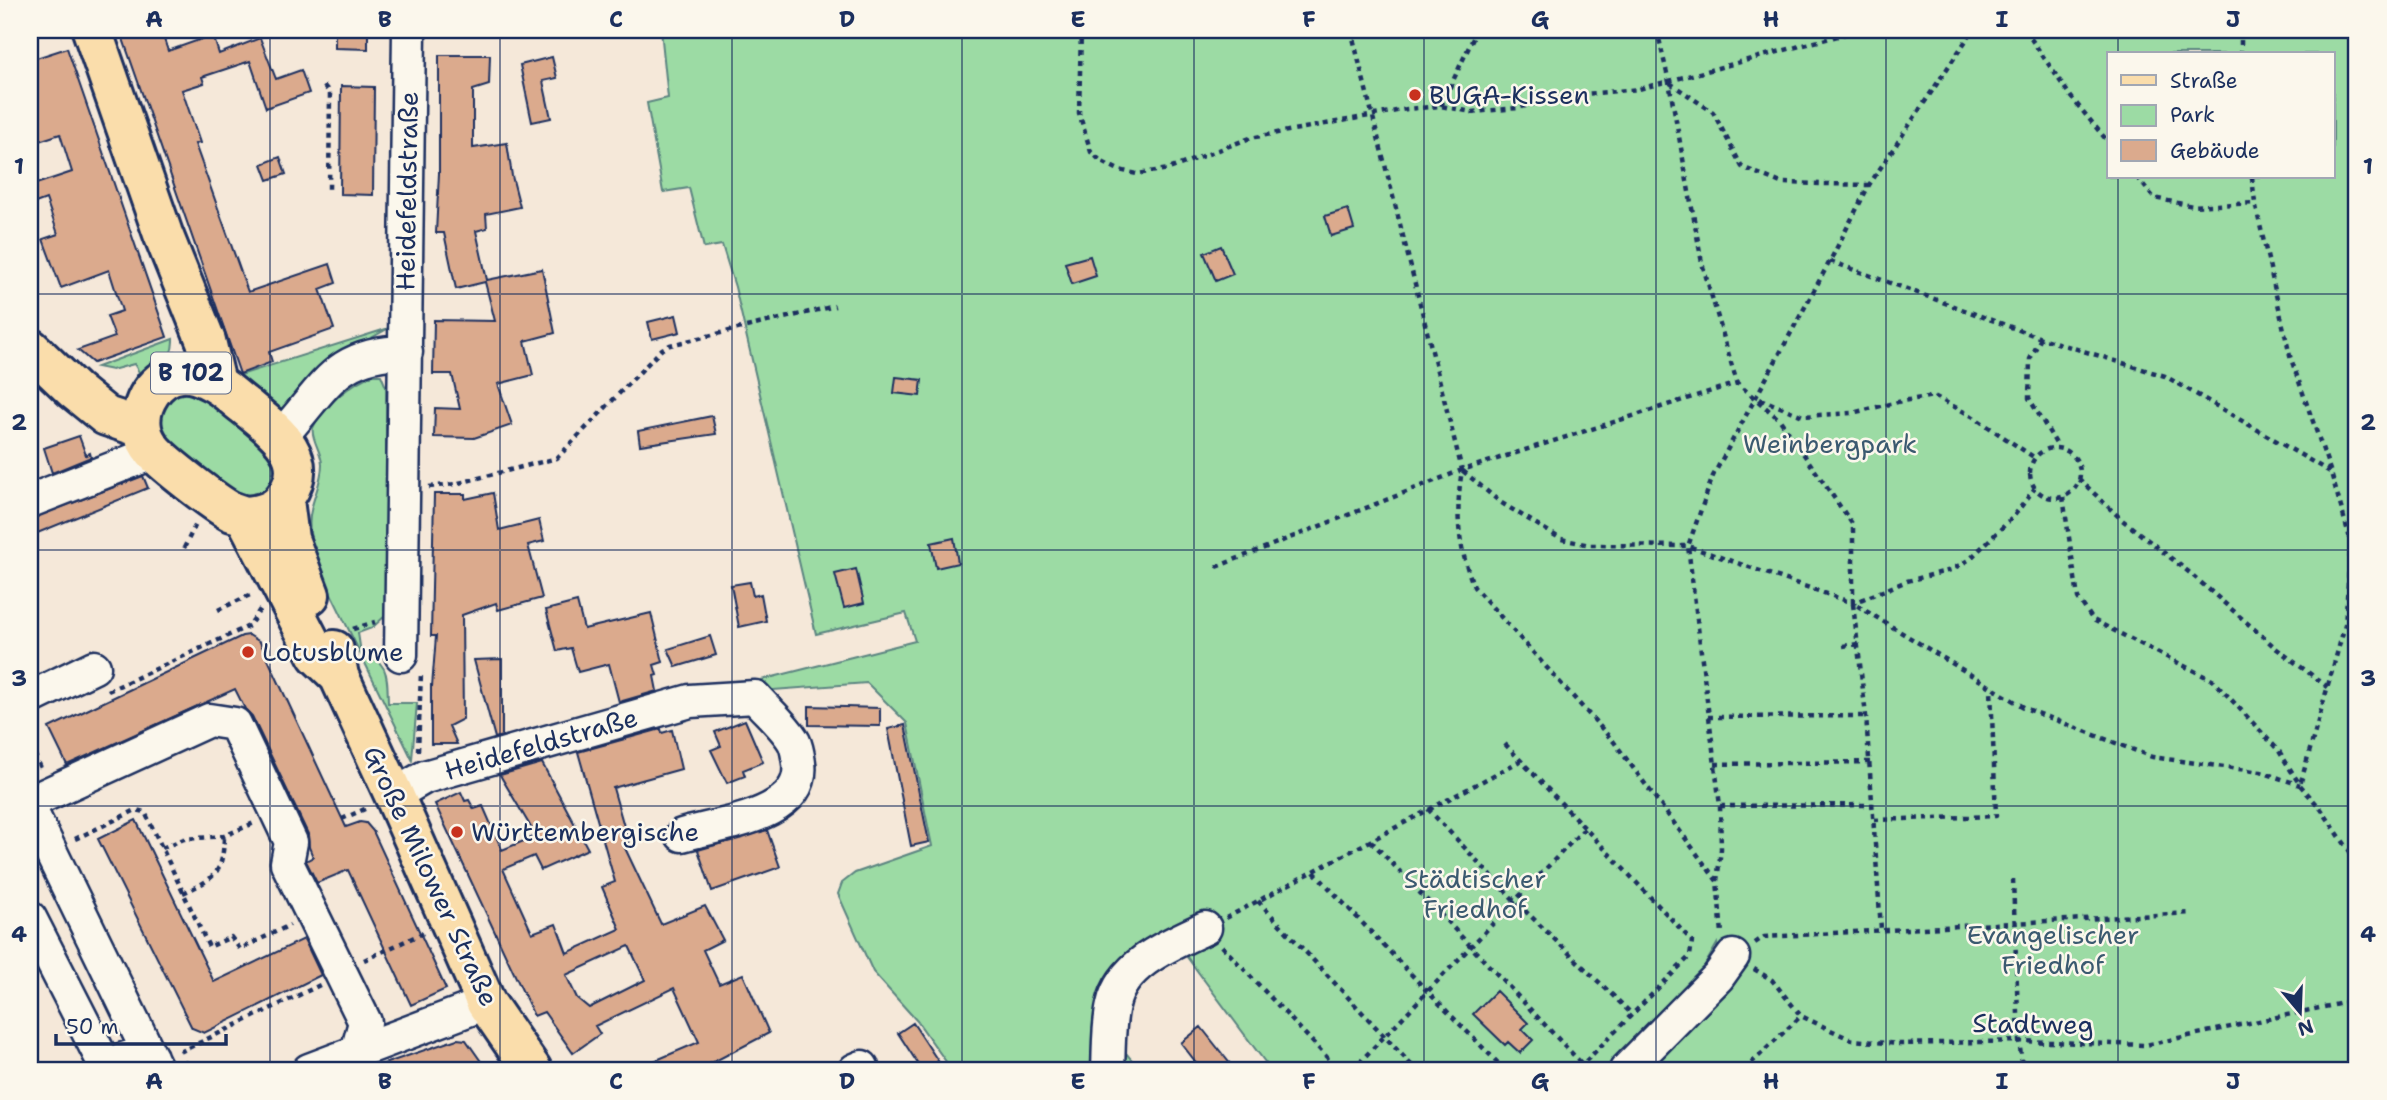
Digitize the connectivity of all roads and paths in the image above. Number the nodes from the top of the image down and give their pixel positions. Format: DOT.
graph roads {
  1 [pos="92,30"];
  2 [pos="409,30"];
  3 [pos="1081,30"];
  4 [pos="1351,30"];
  5 [pos="1477,30"];
  6 [pos="1657,30"];
  7 [pos="1860,30"];
  8 [pos="1973,30"];
  9 [pos="2025,30"];
  10 [pos="2241,30"];
  11 [pos="2241,52"];
  12 [pos="1669,82"];
  13 [pos="324,86"];
  14 [pos="1441,106"];
  15 [pos="1372,117"];
  16 [pos="2107,141"];
  17 [pos="2138,178"];
  18 [pos="2252,178"];
  19 [pos="1869,185"];
  20 [pos="329,192"];
  21 [pos="2255,203"];
  22 [pos="163,234"];
  23 [pos="1830,261"];
  24 [pos="835,306"];
  25 [pos="2041,338"];
  26 [pos="406,352"];
  27 [pos="36,354"];
  28 [pos="178,373"];
  29 [pos="216,383"];
  30 [pos="1737,383"];
  31 [pos="1756,397"];
  32 [pos="148,425"];
  33 [pos="282,436"];
  34 [pos="2058,447"];
  35 [pos="2035,458"];
  36 [pos="1462,470"];
  37 [pos="2331,473"];
  38 [pos="2079,479"];
  39 [pos="2035,488"];
  40 [pos="404,490"];
  41 [pos="2063,497"];
  42 [pos="284,500"];
  43 [pos="30,501"];
  44 [pos="245,516"];
  45 [pos="1688,546"];
  46 [pos="1216,567"];
  47 [pos="279,582"];
  48 [pos="1853,603"];
  49 [pos="218,610"];
  50 [pos="329,636"];
  51 [pos="1858,644"];
  52 [pos="1843,646"];
  53 [pos="401,655"];
  54 [pos="339,676"];
  55 [pos="99,680"];
  56 [pos="1991,688"];
  57 [pos="2329,688"];
  58 [pos="30,698"];
  59 [pos="1866,716"];
  60 [pos="1708,717"];
  61 [pos="1505,744"];
  62 [pos="418,756"];
  63 [pos="1520,761"];
  64 [pos="1870,762"];
  65 [pos="1714,764"];
  66 [pos="2300,785"];
  67 [pos="394,795"];
  68 [pos="30,802"];
  69 [pos="1873,804"];
  70 [pos="1720,806"];
  71 [pos="30,809"];
  72 [pos="1429,810"];
  73 [pos="278,812"];
  74 [pos="1874,820"];
  75 [pos="1585,828"];
  76 [pos="682,835"];
  77 [pos="223,836"];
  78 [pos="75,839"];
  79 [pos="1371,841"];
  80 [pos="162,848"];
  81 [pos="2357,862"];
  82 [pos="1314,871"];
  83 [pos="2012,879"];
  84 [pos="1717,881"];
  85 [pos="183,893"];
  86 [pos="1258,901"];
  87 [pos="1515,901"];
  88 [pos="2191,913"];
  89 [pos="313,914"];
  90 [pos="30,918"];
  91 [pos="449,921"];
  92 [pos="2014,924"];
  93 [pos="1205,928"];
  94 [pos="1881,929"];
  95 [pos="1470,947"];
  96 [pos="1733,956"];
  97 [pos="40,967"];
  98 [pos="343,974"];
  99 [pos="1427,992"];
  100 [pos="2357,1000"];
  101 [pos="486,1003"];
  102 [pos="1632,1014"];
  103 [pos="1801,1017"];
  104 [pos="1384,1037"];
  105 [pos="2019,1041"];
  106 [pos="163,1060"];
  107 [pos="362,1061"];
  108 [pos="1583,1065"];
  109 [pos="100,1068"];
  110 [pos="309,1070"];
  111 [pos="532,1070"];
  112 [pos="1108,1070"];
  113 [pos="1339,1070"];
  114 [pos="1352,1070"];
  115 [pos="1416,1070"];
  116 [pos="1505,1070"];
  117 [pos="1577,1070"];
  118 [pos="1626,1070"];
  119 [pos="1744,1070"];
  120 [pos="2023,1070"];
  1 -- 22 [label="main road, B 102"];
  2 -- 26 [label="street, Heidefeldstraße"];
  3 -- 15 [label="path"];
  4 -- 15 [label="path"];
  5 -- 14 [label="path"];
  6 -- 12 [label="path"];
  7 -- 12 [label="path"];
  8 -- 19 [label="path"];
  9 -- 16 [label="path"];
  10 -- 11 [label="path"];
  12 -- 14 [label="path"];
  12 -- 19 [label="path"];
  12 -- 30 [label="path"];
  13 -- 20 [label="path"];
  14 -- 15 [label="path"];
  15 -- 36 [label="path"];
  17 -- 21 [label="path"];
  18 -- 21 [label="path"];
  19 -- 23 [label="path"];
  21 -- 37 [label="path"];
  22 -- 28 [label="main road, B 102"];
  22 -- 29 [label="main road, B 102"];
  23 -- 25 [label="path"];
  23 -- 31 [label="path"];
  24 -- 40 [label="path"];
  25 -- 34 [label="path"];
  25 -- 37 [label="path"];
  26 -- 33 [label="street"];
  26 -- 40 [label="street, Heidefeldstraße"];
  27 -- 32 [label="main road"];
  28 -- 29 [label="main road, B 102"];
  28 -- 32 [label="main road, B 102"];
  29 -- 33 [label="main road, B 102"];
  30 -- 31 [label="path"];
  30 -- 36 [label="path"];
  31 -- 35 [label="path"];
  31 -- 45 [label="path"];
  31 -- 48 [label="path"];
  32 -- 43 [label="street"];
  32 -- 44 [label="main road"];
  33 -- 42 [label="main road, Große Milower Straße"];
  34 -- 35 [label="path"];
  34 -- 38 [label="path"];
  35 -- 39 [label="path"];
  36 -- 45 [label="path"];
  36 -- 46 [label="path"];
  36 -- 84 [label="path"];
  37 -- 57 [label="path"];
  38 -- 41 [label="path"];
  38 -- 57 [label="path"];
  39 -- 41 [label="path"];
  39 -- 48 [label="path"];
  40 -- 53 [label="street, Heidefeldstraße"];
  41 -- 66 [label="path"];
  42 -- 44 [label="main road"];
  42 -- 50 [label="main road, Große Milower Straße"];
  44 -- 47 [label="main road, Große Milower Straße"];
  45 -- 48 [label="path"];
  45 -- 60 [label="path"];
  47 -- 49 [label="path"];
  47 -- 54 [label="main road, Große Milower Straße"];
  47 -- 55 [label="path"];
  48 -- 51 [label="path"];
  48 -- 56 [label="path"];
  50 -- 53 [label="path"];
  50 -- 54 [label="main road, Große Milower Straße"];
  51 -- 52 [label="path"];
  51 -- 59 [label="path"];
  53 -- 62 [label="path"];
  54 -- 67 [label="main road, Große Milower Straße"];
  55 -- 58 [label="street"];
  56 -- 66 [label="path"];
  56 -- 74 [label="path"];
  57 -- 66 [label="path"];
  59 -- 60 [label="path"];
  59 -- 64 [label="path"];
  60 -- 65 [label="path"];
  61 -- 63 [label="path"];
  63 -- 72 [label="path"];
  63 -- 75 [label="path"];
  64 -- 65 [label="path"];
  64 -- 69 [label="path"];
  65 -- 70 [label="path"];
  66 -- 81 [label="path"];
  67 -- 76 [label="street, Heidefeldstraße"];
  67 -- 91 [label="main road, Große Milower Straße"];
  68 -- 73 [label="street"];
  69 -- 70 [label="path"];
  69 -- 74 [label="path"];
  70 -- 84 [label="path"];
  71 -- 106 [label="street"];
  72 -- 79 [label="path"];
  72 -- 87 [label="path"];
  73 -- 77 [label="path"];
  73 -- 89 [label="street"];
  74 -- 94 [label="path"];
  75 -- 87 [label="path"];
  75 -- 102 [label="path"];
  77 -- 80 [label="path"];
  77 -- 85 [label="path"];
  78 -- 80 [label="path"];
  79 -- 82 [label="path"];
  79 -- 95 [label="path"];
  80 -- 85 [label="path"];
  82 -- 86 [label="path"];
  82 -- 99 [label="path"];
  83 -- 92 [label="path"];
  84 -- 96 [label="path"];
  85 -- 89 [label="path"];
  86 -- 93 [label="path"];
  86 -- 104 [label="path"];
  87 -- 95 [label="path"];
  87 -- 102 [label="path"];
  88 -- 92 [label="path"];
  89 -- 98 [label="street"];
  90 -- 97 [label="street"];
  91 -- 98 [label="path"];
  91 -- 101 [label="main road, Große Milower Straße"];
  92 -- 94 [label="path"];
  92 -- 105 [label="path"];
  93 -- 112 [label="street"];
  93 -- 113 [label="path"];
  94 -- 96 [label="path"];
  95 -- 99 [label="path"];
  95 -- 108 [label="path"];
  96 -- 103 [label="path, Stadtweg"];
  96 -- 118 [label="street"];
  97 -- 109 [label="street"];
  98 -- 106 [label="path"];
  98 -- 107 [label="street"];
  99 -- 104 [label="path"];
  99 -- 116 [label="path"];
  100 -- 105 [label="path, Stadtweg"];
  101 -- 107 [label="street"];
  101 -- 111 [label="main road, Große Milower Straße"];
  102 -- 108 [label="path"];
  103 -- 105 [label="path, Stadtweg"];
  103 -- 119 [label="path"];
  104 -- 114 [label="path"];
  104 -- 115 [label="path"];
  105 -- 120 [label="path"];
  106 -- 109 [label="street"];
  107 -- 110 [label="street"];
  108 -- 117 [label="path"];
}
